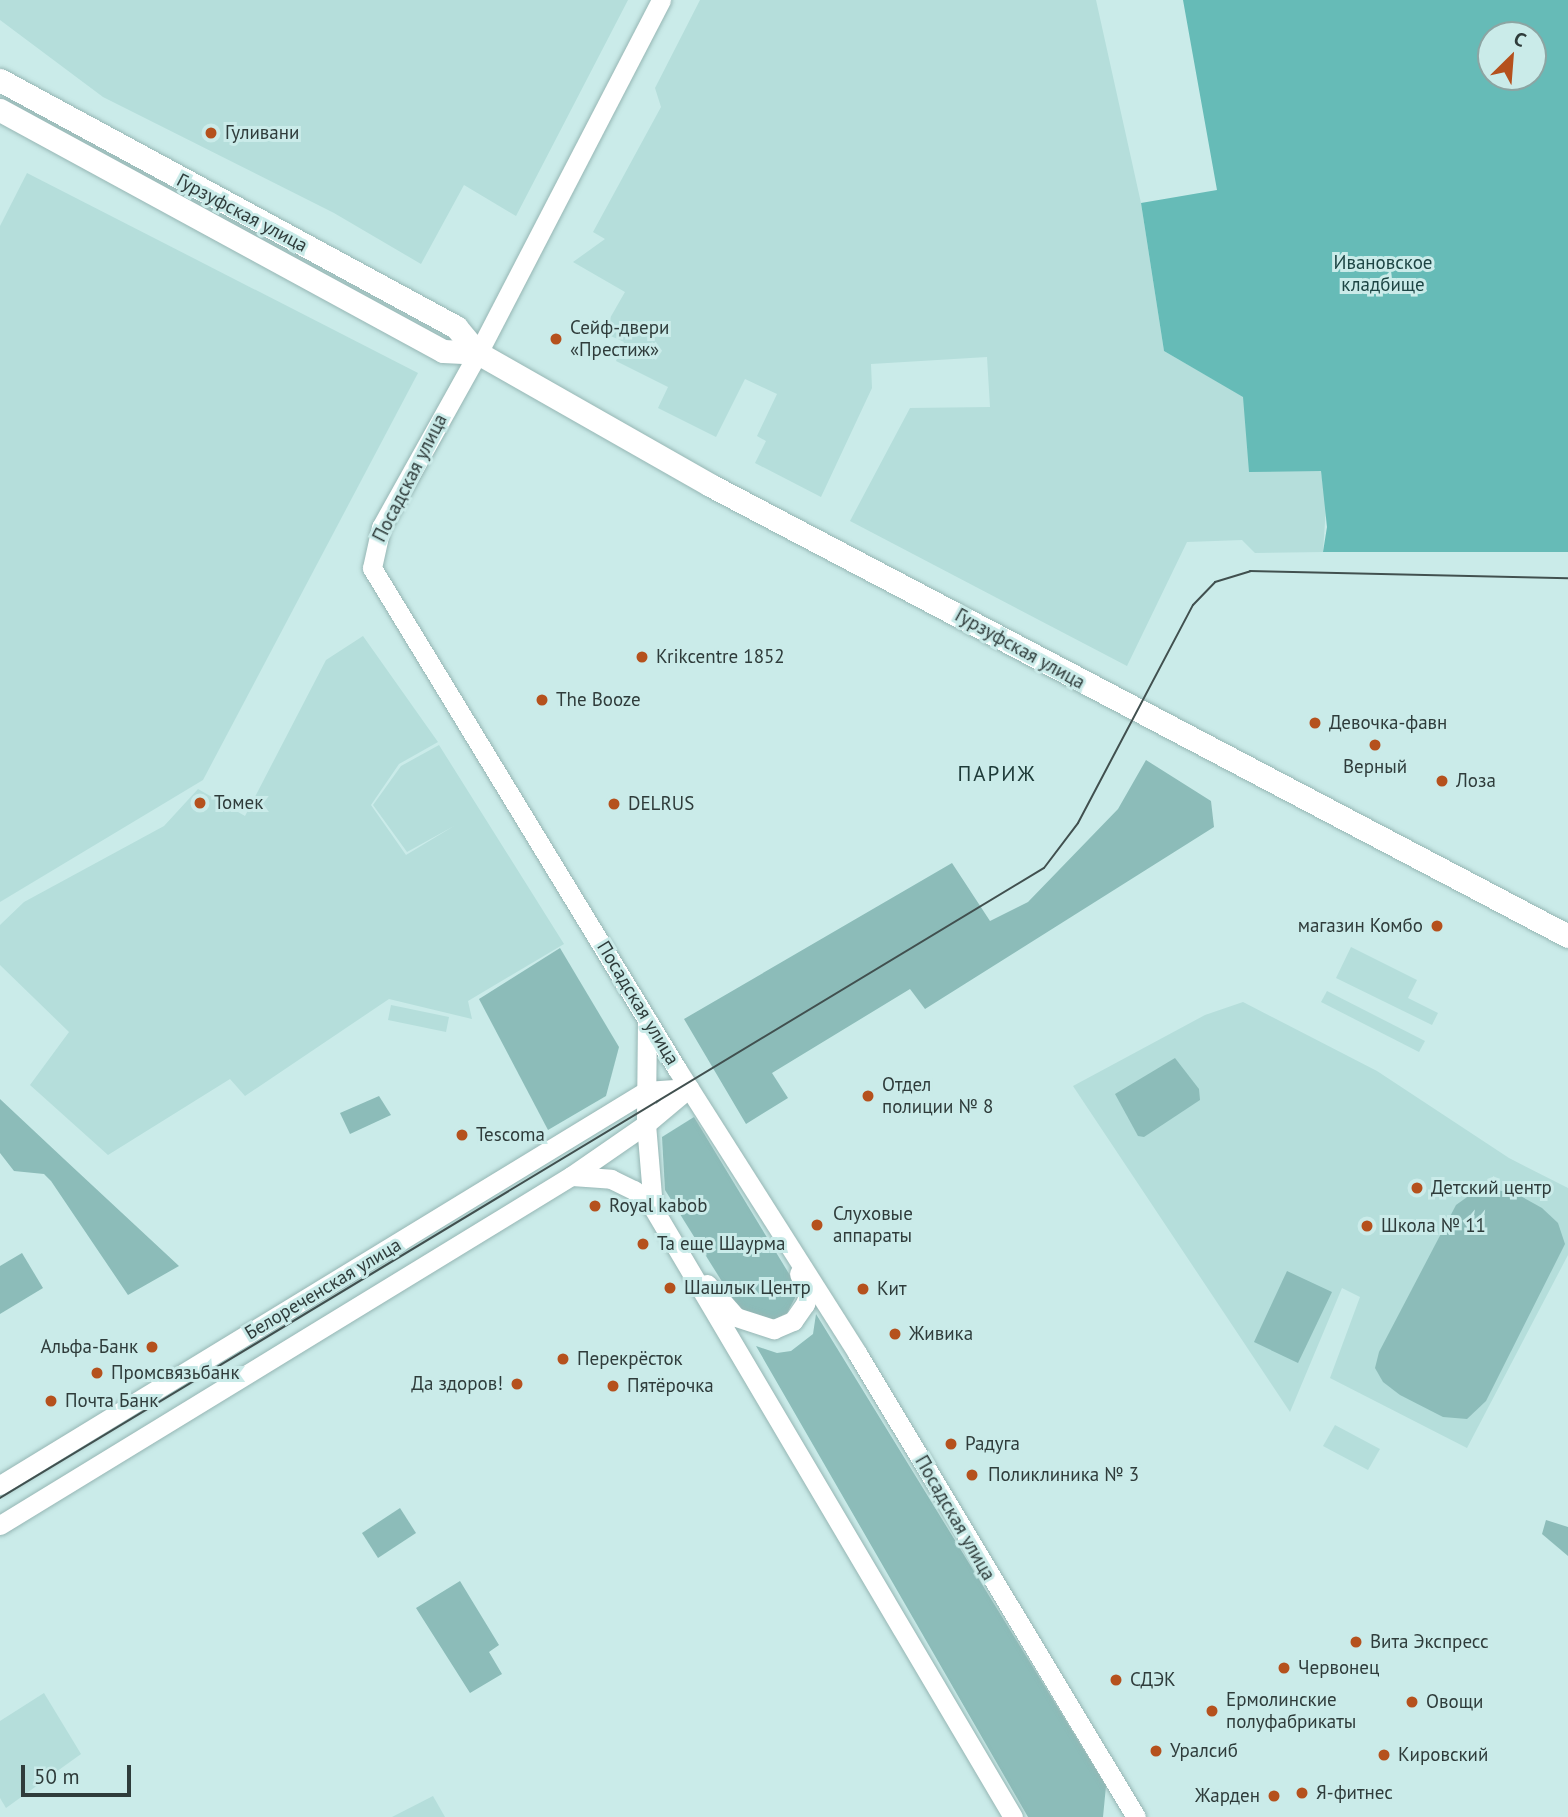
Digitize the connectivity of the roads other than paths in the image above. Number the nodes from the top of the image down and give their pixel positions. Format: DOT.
graph roads {
  1 [pos="661,0"];
  2 [pos="0,80"];
  3 [pos="0,110"];
  4 [pos="478,353"];
  5 [pos="1568,936"];
  6 [pos="647,1019"];
  7 [pos="689,1088"];
  8 [pos="646,1091"];
  9 [pos="646,1124"];
  10 [pos="570,1176"];
  11 [pos="653,1208"];
  12 [pos="773,1220"];
  13 [pos="685,1265"];
  14 [pos="0,1485"];
  15 [pos="0,1525"];
  16 [pos="1013,1817"];
  17 [pos="1136,1817"];
  1 -- 4 [label="street, Посадская улица"];
  2 -- 4 [label="main road, Гурзуфская улица"];
  3 -- 4 [label="main road, Гурзуфская улица"];
  4 -- 5 [label="main road, Гурзуфская улица"];
  4 -- 6 [label="street, Посадская улица"];
  6 -- 7 [label="street, Посадская улица"];
  6 -- 8 [label="street"];
  7 -- 8 [label="street, Посадская улица"];
  7 -- 9 [label="street, Посадская улица"];
  7 -- 12 [label="street, Посадская улица"];
  8 -- 9 [label="street"];
  8 -- 14 [label="street, Белореченская улица"];
  9 -- 10 [label="street, Посадская улица"];
  9 -- 11 [label="street, Посадская улица"];
  10 -- 11 [label="street, Посадская улица"];
  10 -- 15 [label="street, Белореченская улица"];
  11 -- 13 [label="street, Посадская улица"];
  12 -- 13 [label="street, Посадская улица"];
  12 -- 17 [label="street, Посадская улица"];
  13 -- 16 [label="street, Посадская улица"];
}
